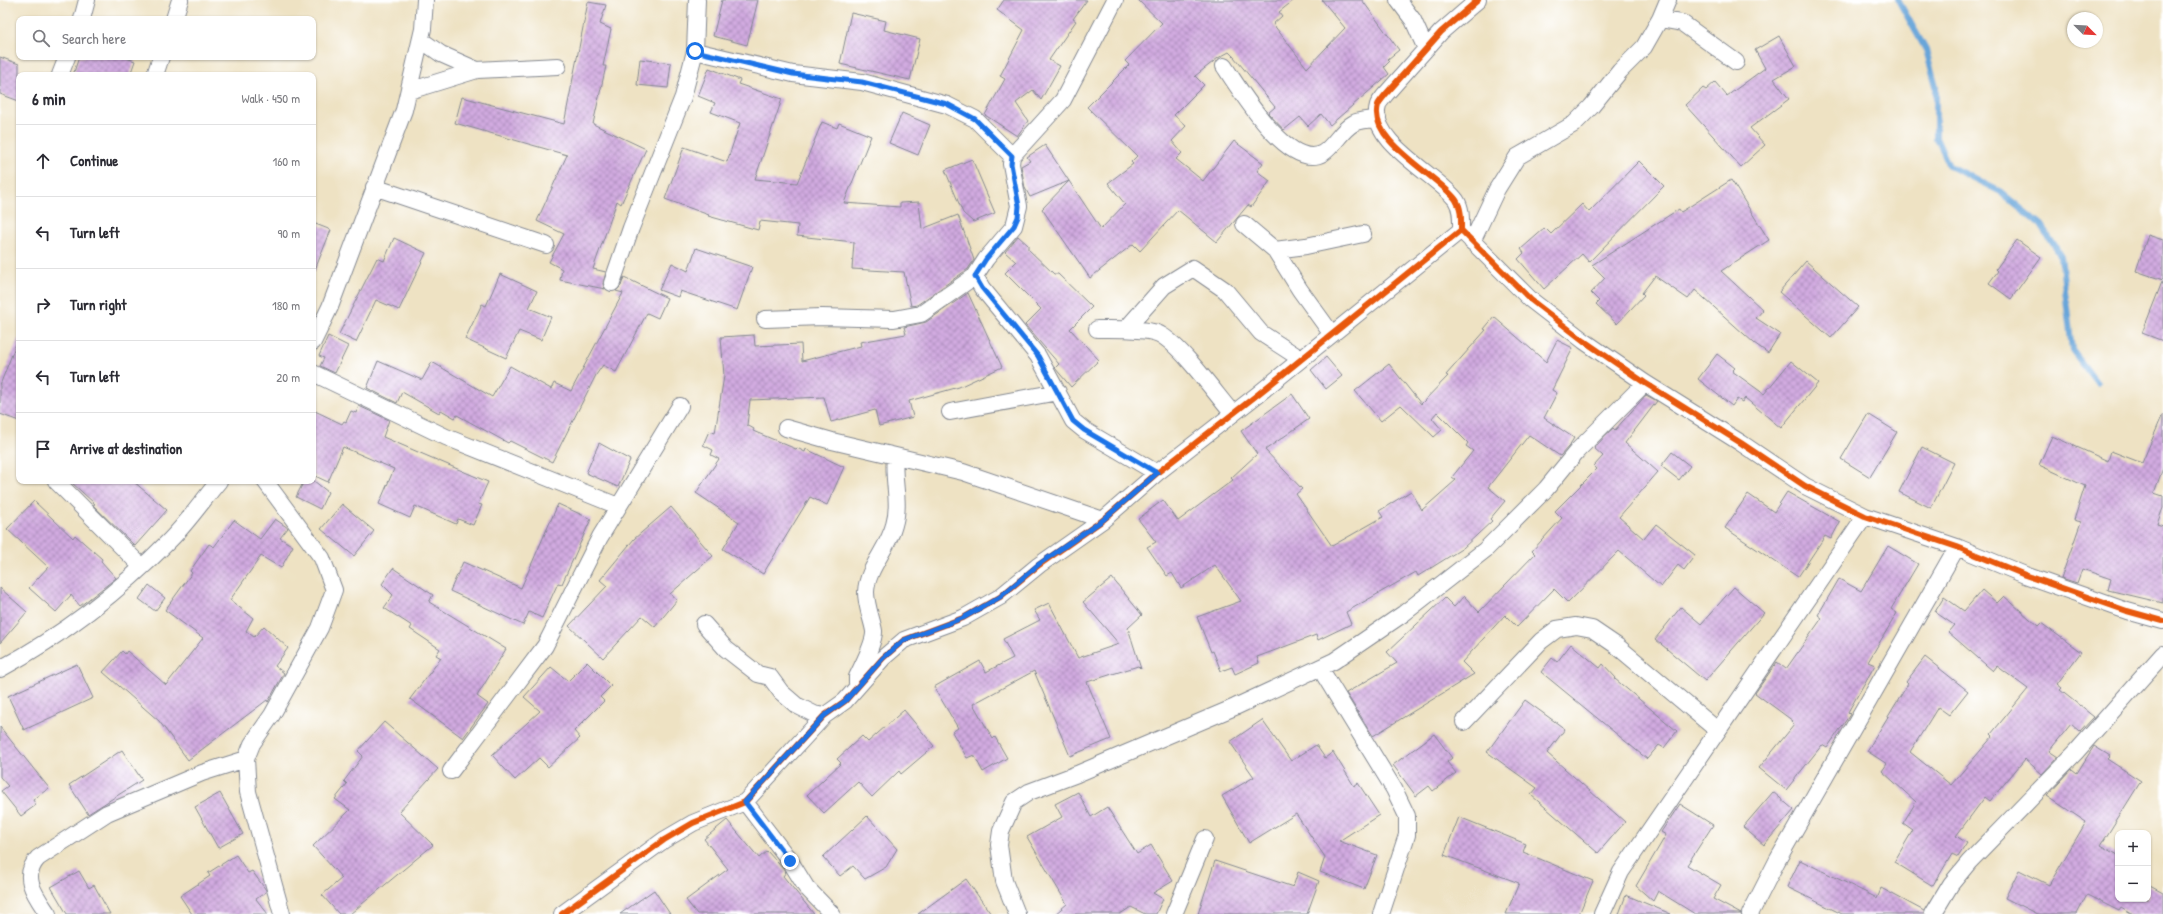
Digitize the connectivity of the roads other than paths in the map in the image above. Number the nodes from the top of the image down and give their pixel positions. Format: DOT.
graph roads {
  1 [pos="87,0"];
  2 [pos="180,0"];
  3 [pos="425,0"];
  4 [pos="697,0"];
  5 [pos="1115,0"];
  6 [pos="1398,0"];
  7 [pos="1478,0"];
  8 [pos="1668,0"];
  9 [pos="83,16"];
  10 [pos="175,16"];
  11 [pos="1660,19"];
  12 [pos="421,40"];
  13 [pos="1426,49"];
  14 [pos="695,51"];
  15 [pos="67,60"];
  16 [pos="160,60"];
  17 [pos="1736,62"];
  18 [pos="558,66"];
  19 [pos="1224,66"];
  20 [pos="478,70"];
  21 [pos="61,72"];
  22 [pos="156,72"];
  23 [pos="409,91"];
  24 [pos="1378,118"];
  25 [pos="1012,156"];
  26 [pos="374,188"];
  27 [pos="1244,224"];
  28 [pos="1460,230"];
  29 [pos="1363,234"];
  30 [pos="1472,242"];
  31 [pos="546,245"];
  32 [pos="1275,250"];
  33 [pos="975,276"];
  34 [pos="612,283"];
  35 [pos="765,319"];
  36 [pos="1097,329"];
  37 [pos="1126,329"];
  38 [pos="1332,333"];
  39 [pos="316,336"];
  40 [pos="1300,359"];
  41 [pos="316,374"];
  42 [pos="1645,383"];
  43 [pos="1058,392"];
  44 [pos="680,406"];
  45 [pos="950,412"];
  46 [pos="1233,414"];
  47 [pos="786,428"];
  48 [pos="895,456"];
  49 [pos="1157,473"];
  50 [pos="59,484"];
  51 [pos="217,484"];
  52 [pos="267,484"];
  53 [pos="618,506"];
  54 [pos="1865,516"];
  55 [pos="1103,520"];
  56 [pos="1957,547"];
  57 [pos="141,566"];
  58 [pos="2163,621"];
  59 [pos="704,624"];
  60 [pos="2163,654"];
  61 [pos="1320,668"];
  62 [pos="0,669"];
  63 [pos="857,688"];
  64 [pos="824,716"];
  65 [pos="1464,722"];
  66 [pos="1717,730"];
  67 [pos="246,759"];
  68 [pos="451,771"];
  69 [pos="745,802"];
  70 [pos="1205,839"];
  71 [pos="48,914"];
  72 [pos="282,914"];
  73 [pos="562,914"];
  74 [pos="832,914"];
  75 [pos="1017,914"];
  76 [pos="1174,914"];
  77 [pos="1382,914"];
  78 [pos="1602,914"];
  79 [pos="1750,914"];
  80 [pos="1934,914"];
  1 -- 9 [label="street"];
  2 -- 10 [label="street"];
  3 -- 12 [label="street"];
  4 -- 14 [label="street"];
  5 -- 25 [label="street"];
  6 -- 13 [label="street"];
  7 -- 13 [label="street"];
  8 -- 11 [label="street"];
  11 -- 17 [label="street"];
  11 -- 30 [label="street"];
  12 -- 20 [label="street"];
  12 -- 23 [label="street"];
  13 -- 24 [label="street"];
  14 -- 25 [label="street"];
  14 -- 34 [label="street"];
  15 -- 21 [label="street"];
  16 -- 22 [label="street"];
  18 -- 20 [label="street"];
  19 -- 24 [label="street"];
  20 -- 23 [label="street"];
  23 -- 26 [label="street"];
  24 -- 28 [label="street"];
  25 -- 33 [label="street"];
  26 -- 31 [label="street"];
  26 -- 39 [label="street"];
  27 -- 32 [label="street"];
  28 -- 30 [label="street"];
  28 -- 38 [label="street"];
  29 -- 32 [label="street"];
  30 -- 42 [label="street"];
  32 -- 38 [label="street"];
  33 -- 35 [label="street"];
  33 -- 43 [label="street"];
  36 -- 37 [label="street"];
  37 -- 40 [label="street"];
  37 -- 46 [label="street"];
  38 -- 40 [label="street"];
  40 -- 46 [label="street"];
  41 -- 53 [label="street"];
  42 -- 54 [label="street"];
  42 -- 61 [label="street"];
  43 -- 45 [label="street"];
  43 -- 49 [label="street"];
  44 -- 53 [label="street"];
  46 -- 49 [label="street"];
  47 -- 48 [label="street"];
  48 -- 55 [label="street"];
  48 -- 63 [label="street"];
  49 -- 55 [label="street"];
  50 -- 57 [label="street"];
  51 -- 57 [label="street"];
  52 -- 67 [label="street"];
  53 -- 68 [label="street"];
  54 -- 56 [label="street"];
  54 -- 66 [label="street"];
  55 -- 63 [label="street"];
  56 -- 58 [label="street"];
  56 -- 79 [label="street"];
  57 -- 62 [label="street"];
  59 -- 64 [label="street"];
  60 -- 80 [label="street"];
  61 -- 75 [label="street"];
  61 -- 77 [label="street"];
  63 -- 64 [label="street"];
  64 -- 69 [label="street"];
  65 -- 66 [label="street"];
  66 -- 78 [label="street"];
  67 -- 71 [label="street"];
  67 -- 72 [label="street"];
  69 -- 73 [label="street"];
  69 -- 74 [label="street"];
  70 -- 76 [label="street"];
}
